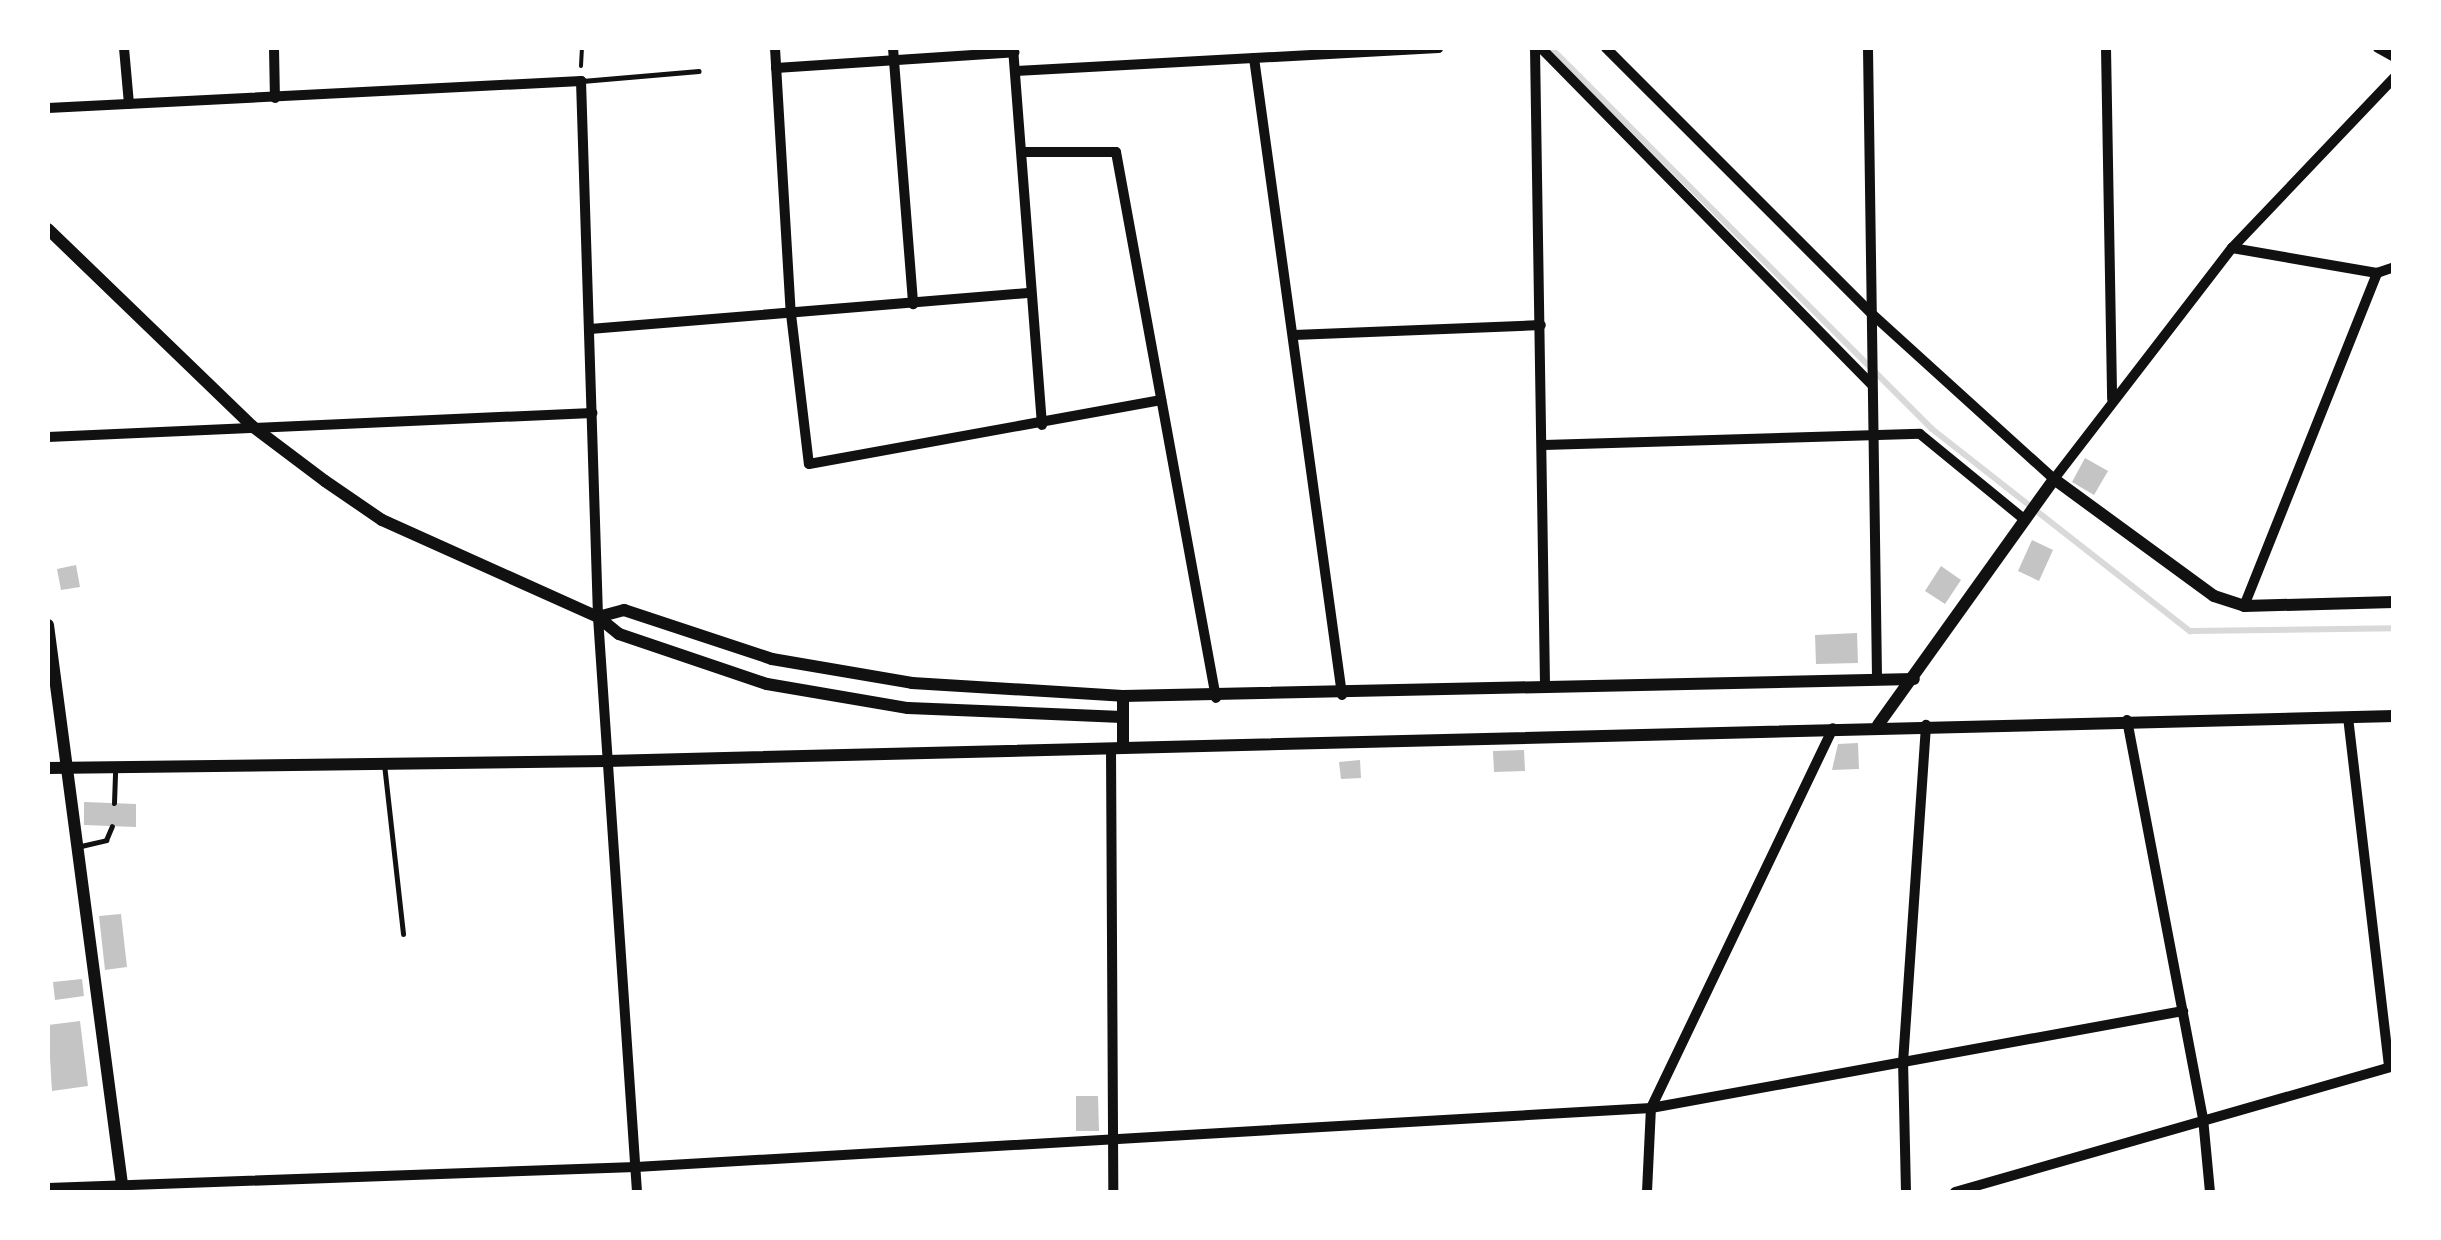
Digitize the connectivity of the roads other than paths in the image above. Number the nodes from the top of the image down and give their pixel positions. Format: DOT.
graph roads {
  1 [pos="124,48"];
  2 [pos="274,48"];
  3 [pos="775,48"];
  4 [pos="893,48"];
  5 [pos="1172,48"];
  6 [pos="1438,48"];
  7 [pos="1538,48"];
  8 [pos="1606,48"];
  9 [pos="1868,48"];
  10 [pos="2106,48"];
  11 [pos="2378,48"];
  12 [pos="1014,50"];
  13 [pos="1317,51"];
  14 [pos="2394,57"];
  15 [pos="1254,58"];
  16 [pos="894,60"];
  17 [pos="1174,62"];
  18 [pos="776,68"];
  19 [pos="699,71"];
  20 [pos="1015,71"];
  21 [pos="2394,78"];
  22 [pos="581,81"];
  23 [pos="275,98"];
  24 [pos="130,104"];
  25 [pos="48,108"];
  26 [pos="1022,152"];
  27 [pos="48,229"];
  28 [pos="2232,248"];
  29 [pos="2394,267"];
  30 [pos="2377,273"];
  31 [pos="1032,293"];
  32 [pos="913,304"];
  33 [pos="791,314"];
  34 [pos="1872,314"];
  35 [pos="1541,324"];
  36 [pos="590,330"];
  37 [pos="1294,335"];
  38 [pos="1872,385"];
  39 [pos="1162,400"];
  40 [pos="2112,400"];
  41 [pos="592,412"];
  42 [pos="1042,425"];
  43 [pos="252,426"];
  44 [pos="1872,436"];
  45 [pos="48,437"];
  46 [pos="1544,445"];
  47 [pos="2052,481"];
  48 [pos="2027,516"];
  49 [pos="2394,602"];
  50 [pos="2244,606"];
  51 [pos="598,617"];
  52 [pos="48,626"];
  53 [pos="1914,679"];
  54 [pos="1876,680"];
  55 [pos="1545,688"];
  56 [pos="1342,695"];
  57 [pos="1124,696"];
  58 [pos="1216,698"];
  59 [pos="2394,716"];
  60 [pos="1122,717"];
  61 [pos="2348,717"];
  62 [pos="2127,720"];
  63 [pos="1878,725"];
  64 [pos="1926,725"];
  65 [pos="1833,727"];
  66 [pos="1117,748"];
  67 [pos="608,762"];
  68 [pos="384,764"];
  69 [pos="48,768"];
  70 [pos="64,768"];
  71 [pos="115,768"];
  72 [pos="114,803"];
  73 [pos="112,826"];
  74 [pos="74,848"];
  75 [pos="403,934"];
  76 [pos="2183,1010"];
  77 [pos="1903,1063"];
  78 [pos="2391,1066"];
  79 [pos="1650,1108"];
  80 [pos="2203,1118"];
  81 [pos="1109,1138"];
  82 [pos="636,1167"];
  83 [pos="48,1188"];
  84 [pos="122,1189"];
  85 [pos="638,1192"];
  86 [pos="1113,1192"];
  87 [pos="1647,1192"];
  88 [pos="1906,1192"];
  89 [pos="1956,1192"];
  90 [pos="2210,1192"];
  1 -- 24 [label="street"];
  2 -- 23 [label="street"];
  3 -- 18 [label="street"];
  4 -- 16 [label="street"];
  5 -- 17 [label="street"];
  6 -- 13 [label="street"];
  7 -- 35 [label="street"];
  7 -- 38 [label="street"];
  8 -- 34 [label="street"];
  9 -- 34 [label="street"];
  10 -- 40 [label="street"];
  11 -- 14 [label="street"];
  12 -- 16 [label="street"];
  12 -- 20 [label="street"];
  13 -- 15 [label="street"];
  15 -- 17 [label="street"];
  15 -- 37 [label="street"];
  16 -- 18 [label="street"];
  16 -- 32 [label="street"];
  17 -- 20 [label="street"];
  18 -- 33 [label="street"];
  19 -- 22 [label="lane"];
  20 -- 26 [label="street"];
  21 -- 28 [label="street"];
  22 -- 23 [label="street"];
  22 -- 36 [label="street"];
  23 -- 24 [label="street"];
  24 -- 25 [label="street"];
  26 -- 31 [label="street"];
  26 -- 39 [label="street"];
  27 -- 43 [label="street"];
  28 -- 30 [label="street"];
  28 -- 40 [label="street"];
  29 -- 30 [label="street"];
  30 -- 50 [label="street"];
  31 -- 32 [label="street"];
  31 -- 42 [label="street"];
  32 -- 33 [label="street"];
  33 -- 36 [label="street"];
  33 -- 42 [label="street"];
  34 -- 38 [label="street"];
  34 -- 47 [label="street"];
  35 -- 37 [label="street"];
  35 -- 46 [label="street"];
  36 -- 41 [label="street"];
  37 -- 56 [label="street"];
  38 -- 44 [label="street"];
  39 -- 42 [label="street"];
  39 -- 58 [label="street"];
  40 -- 47 [label="street"];
  41 -- 43 [label="street"];
  41 -- 51 [label="street"];
  43 -- 45 [label="street"];
  43 -- 51 [label="street"];
  44 -- 46 [label="street"];
  44 -- 48 [label="street"];
  44 -- 54 [label="street"];
  46 -- 55 [label="street"];
  47 -- 48 [label="street"];
  47 -- 50 [label="street"];
  48 -- 53 [label="street"];
  49 -- 50 [label="street"];
  51 -- 57 [label="street"];
  51 -- 60 [label="street"];
  51 -- 67 [label="street"];
  52 -- 70 [label="street"];
  53 -- 54 [label="street"];
  53 -- 63 [label="street"];
  54 -- 55 [label="street"];
  55 -- 56 [label="street"];
  56 -- 58 [label="street"];
  57 -- 58 [label="street"];
  57 -- 60 [label="street"];
  59 -- 61 [label="street"];
  60 -- 66 [label="street"];
  61 -- 62 [label="street"];
  61 -- 78 [label="street"];
  62 -- 64 [label="street"];
  62 -- 76 [label="street"];
  63 -- 64 [label="street"];
  63 -- 65 [label="street"];
  64 -- 77 [label="street"];
  65 -- 66 [label="street"];
  65 -- 79 [label="street"];
  66 -- 67 [label="street"];
  66 -- 81 [label="street"];
  67 -- 68 [label="street"];
  67 -- 82 [label="street"];
  68 -- 71 [label="street"];
  68 -- 75 [label="lane"];
  69 -- 70 [label="street"];
  70 -- 71 [label="street"];
  70 -- 74 [label="street"];
  71 -- 72 [label="lane"];
  73 -- 74 [label="lane"];
  74 -- 84 [label="street"];
  76 -- 77 [label="street"];
  76 -- 80 [label="street"];
  77 -- 79 [label="street"];
  77 -- 88 [label="street"];
  78 -- 80 [label="street"];
  79 -- 81 [label="street"];
  79 -- 87 [label="street"];
  80 -- 89 [label="street"];
  80 -- 90 [label="street"];
  81 -- 82 [label="street"];
  81 -- 86 [label="street"];
  82 -- 84 [label="street"];
  82 -- 85 [label="street"];
  83 -- 84 [label="street"];
}
